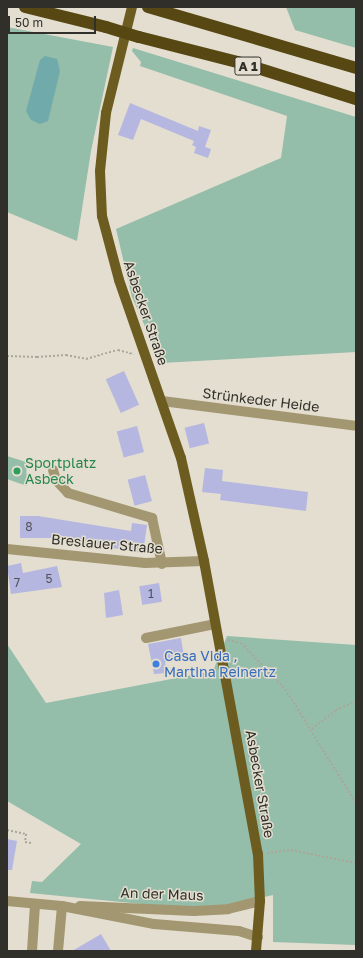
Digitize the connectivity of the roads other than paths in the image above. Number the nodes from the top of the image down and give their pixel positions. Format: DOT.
graph roads {
  1 [pos="25,7"];
  2 [pos="132,7"];
  3 [pos="148,7"];
  4 [pos="356,68"];
  5 [pos="356,100"];
  6 [pos="162,401"];
  7 [pos="356,426"];
  8 [pos="53,470"];
  9 [pos="7,549"];
  10 [pos="204,561"];
  11 [pos="162,564"];
  12 [pos="215,624"];
  13 [pos="146,638"];
  14 [pos="7,901"];
  15 [pos="260,901"];
  16 [pos="35,904"];
  17 [pos="62,906"];
  18 [pos="258,937"];
  19 [pos="32,951"];
  20 [pos="58,951"];
  21 [pos="256,951"];
  1 -- 5 [label="highway, A 1, bridge"];
  2 -- 6 [label="main road, Asbecker Straße"];
  3 -- 4 [label="highway, A 1"];
  6 -- 7 [label="street, Strünkeder Heide"];
  6 -- 10 [label="main road, Asbecker Straße"];
  8 -- 11 [label="street"];
  9 -- 11 [label="street, Breslauer Straße"];
  10 -- 11 [label="street, Breslauer Straße"];
  10 -- 12 [label="main road, Asbecker Straße"];
  12 -- 13 [label="street"];
  12 -- 15 [label="main road, Asbecker Straße"];
  14 -- 16 [label="street, An der Maus"];
  15 -- 17 [label="street, An der Maus"];
  15 -- 18 [label="main road, Asbecker Straße"];
  16 -- 17 [label="street, An der Maus"];
  16 -- 19 [label="street"];
  17 -- 18 [label="street, An der Maus"];
  17 -- 20 [label="street"];
  18 -- 21 [label="main road, Asbecker Straße"];
}
